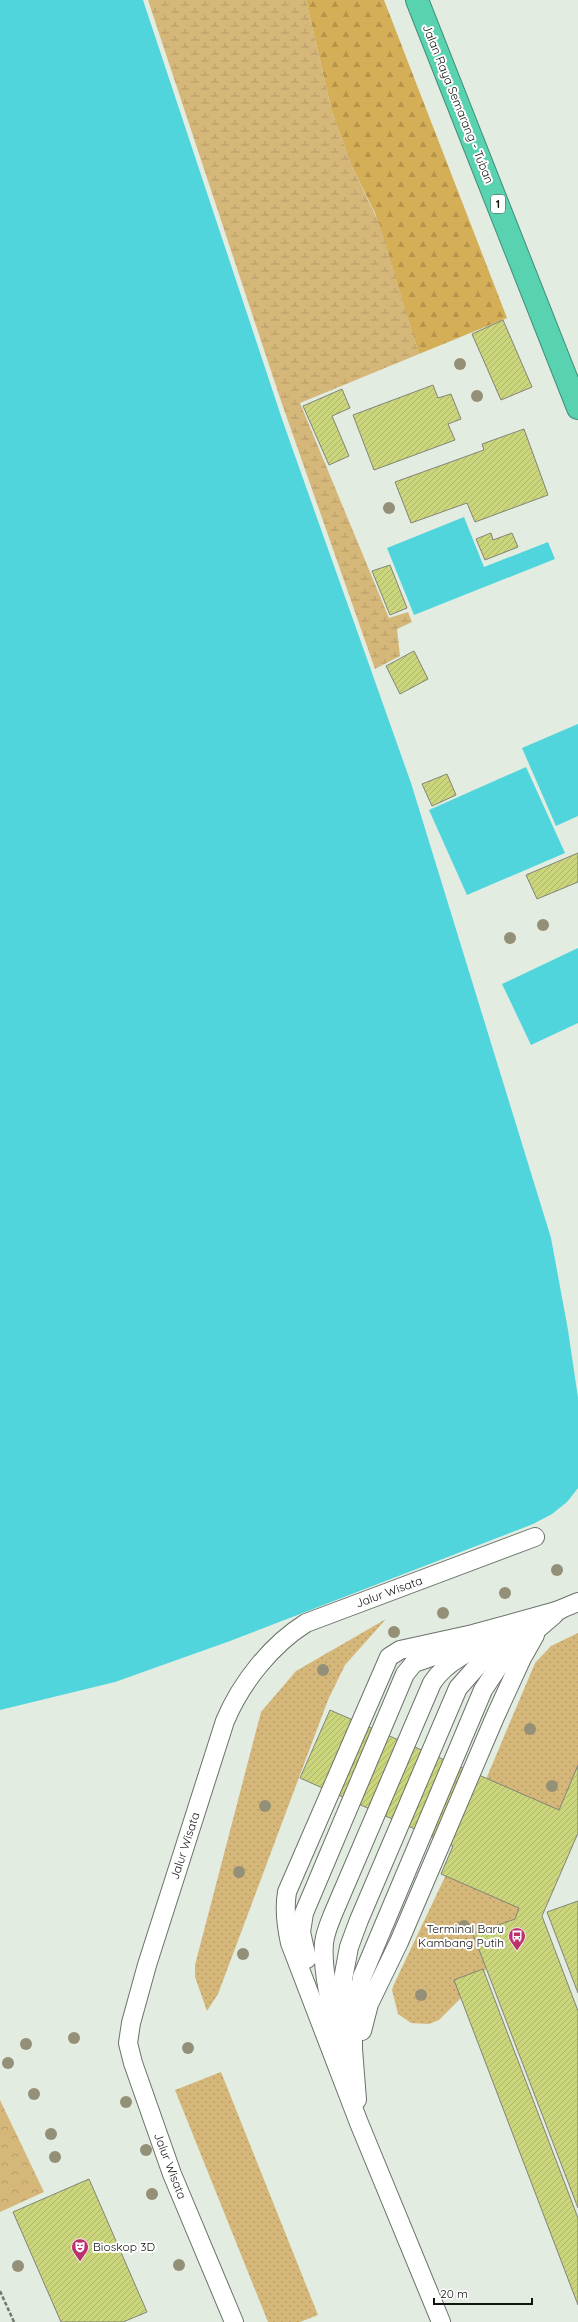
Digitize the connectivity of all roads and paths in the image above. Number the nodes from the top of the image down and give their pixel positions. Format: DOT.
graph roads {
  1 [pos="417,0"];
  2 [pos="578,408"];
  3 [pos="535,1537"];
  4 [pos="578,1602"];
  5 [pos="560,1610"];
  6 [pos="360,2123"];
  7 [pos="0,2291"];
  8 [pos="14,2322"];
  9 [pos="234,2322"];
  10 [pos="441,2322"];
  1 -- 2 [label="highway, Jalan Raya Semarang - Tuban / 1"];
  3 -- 9 [label="lane, Jalur Wisata"];
  4 -- 5 [label="lane"];
  5 -- 6 [label="lane"];
  5 -- 6 [label="lane"];
  5 -- 6 [label="lane"];
  5 -- 6 [label="lane"];
  6 -- 10 [label="lane"];
  7 -- 8 [label="path"];
}
